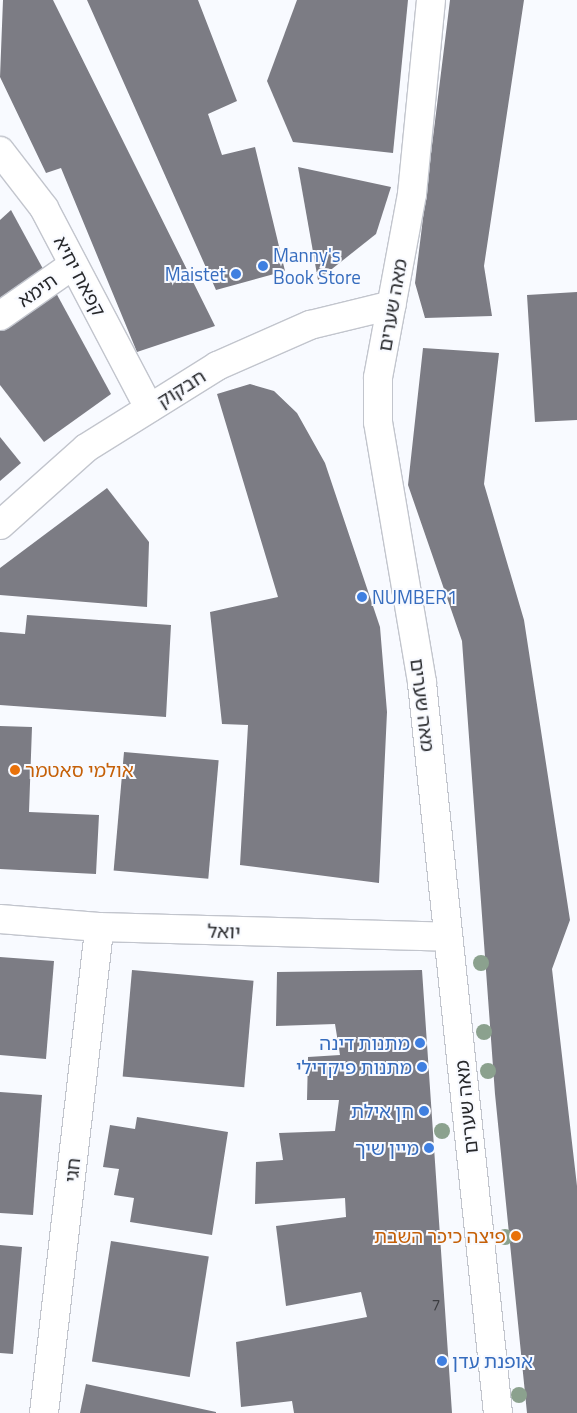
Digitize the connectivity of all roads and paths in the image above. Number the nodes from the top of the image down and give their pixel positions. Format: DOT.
graph roads {
  1 [pos="431,0"];
  2 [pos="0,151"];
  3 [pos="73,265"];
  4 [pos="392,305"];
  5 [pos="0,316"];
  6 [pos="149,408"];
  7 [pos="0,525"];
  8 [pos="0,919"];
  9 [pos="99,927"];
  10 [pos="448,937"];
  11 [pos="44,1413"];
  12 [pos="498,1413"];
  1 -- 4 [label="street, מאה שערים"];
  2 -- 3 [label="street, קפאח יחיא"];
  3 -- 5 [label="street, תימא"];
  3 -- 6 [label="street, קפאח יחיא"];
  4 -- 6 [label="street, חבקוק"];
  4 -- 10 [label="street, מאה שערים"];
  6 -- 7 [label="street, חבקוק"];
  8 -- 9 [label="street, יואל"];
  9 -- 10 [label="street, יואל"];
  9 -- 11 [label="street, חגי"];
  10 -- 12 [label="street, מאה שערים"];
}
